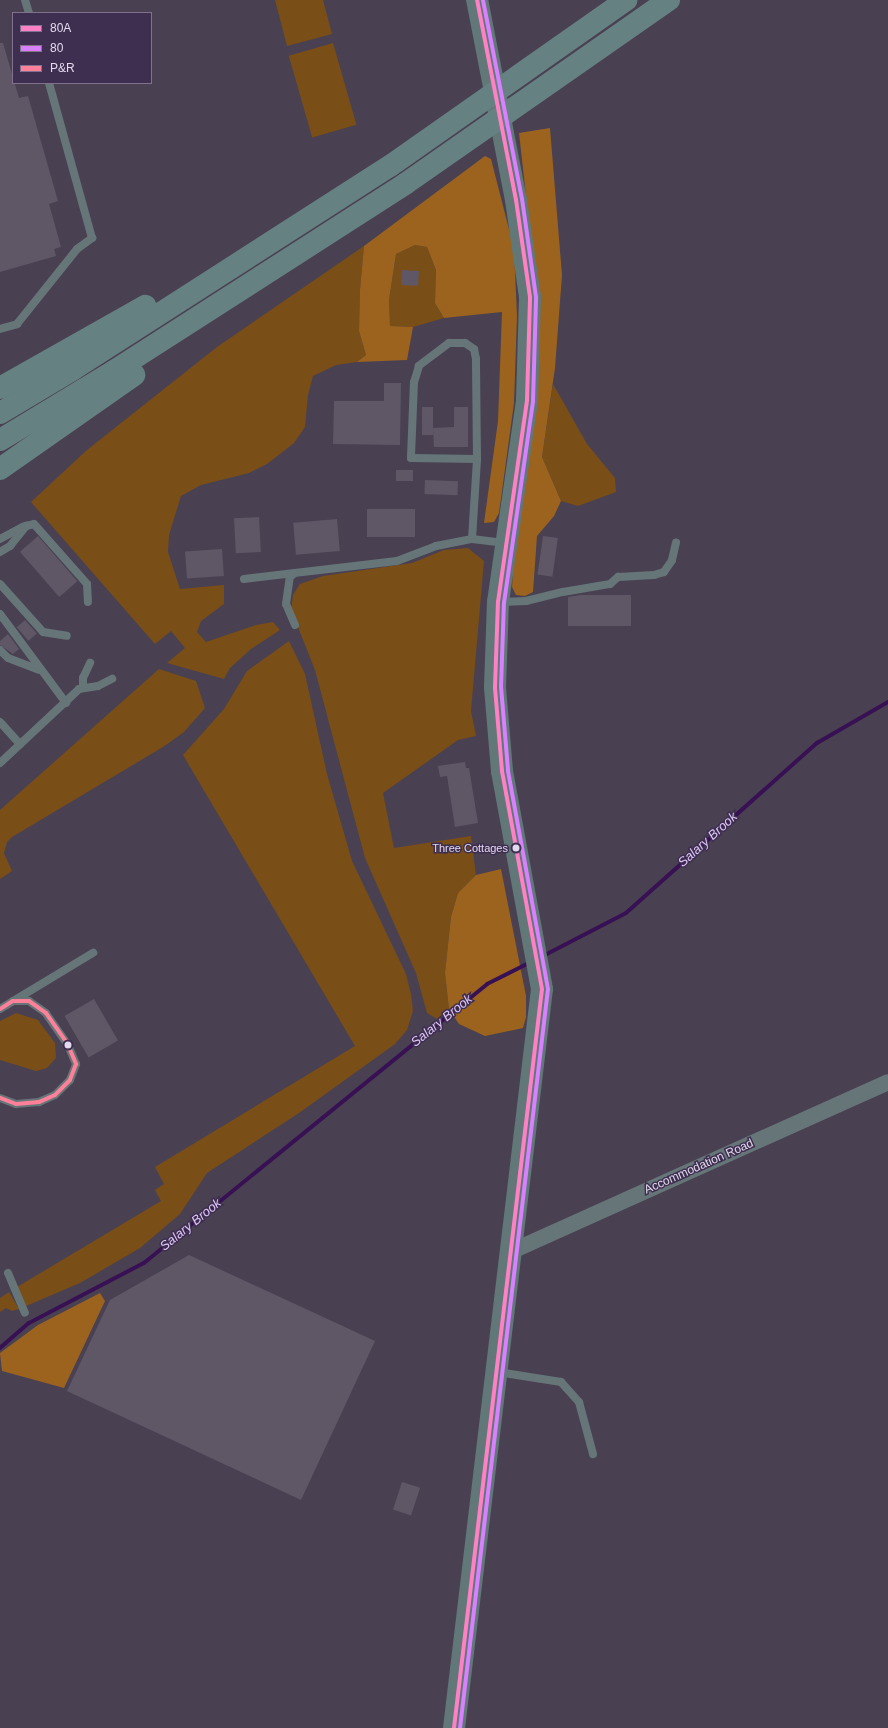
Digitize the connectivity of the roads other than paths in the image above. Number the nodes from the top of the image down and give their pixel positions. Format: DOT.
graph roads {
  1 [pos="25,0"];
  2 [pos="477,0"];
  3 [pos="626,0"];
  4 [pos="669,0"];
  5 [pos="29,12"];
  6 [pos="49,84"];
  7 [pos="390,166"];
  8 [pos="405,184"];
  9 [pos="0,329"];
  10 [pos="0,388"];
  11 [pos="0,413"];
  12 [pos="0,440"];
  13 [pos="476,459"];
  14 [pos="0,469"];
  15 [pos="26,526"];
  16 [pos="0,539"];
  17 [pos="472,539"];
  18 [pos="676,542"];
  19 [pos="506,543"];
  20 [pos="0,552"];
  21 [pos="295,573"];
  22 [pos="244,579"];
  23 [pos="0,584"];
  24 [pos="88,602"];
  25 [pos="498,602"];
  26 [pos="0,614"];
  27 [pos="294,626"];
  28 [pos="67,636"];
  29 [pos="0,650"];
  30 [pos="90,663"];
  31 [pos="39,670"];
  32 [pos="112,679"];
  33 [pos="81,689"];
  34 [pos="66,703"];
  35 [pos="0,722"];
  36 [pos="20,744"];
  37 [pos="0,763"];
  38 [pos="93,953"];
  39 [pos="13,1001"];
  40 [pos="0,1009"];
  41 [pos="888,1082"];
  42 [pos="0,1098"];
  43 [pos="510,1252"];
  44 [pos="8,1273"];
  45 [pos="25,1313"];
  46 [pos="495,1372"];
  47 [pos="592,1454"];
  48 [pos="454,1728"];
  1 -- 5 [label="lane"];
  2 -- 19 [label="street"];
  3 -- 7 [label="highway"];
  4 -- 8 [label="highway"];
  6 -- 9 [label="lane"];
  7 -- 10 [label="highway"];
  7 -- 11 [label="highway"];
  8 -- 12 [label="highway"];
  8 -- 14 [label="highway"];
  13 -- 13 [label="lane"];
  13 -- 17 [label="lane"];
  15 -- 16 [label="lane"];
  15 -- 20 [label="lane"];
  15 -- 24 [label="lane"];
  17 -- 19 [label="lane"];
  17 -- 21 [label="lane"];
  18 -- 25 [label="lane"];
  19 -- 25 [label="street"];
  21 -- 22 [label="lane"];
  21 -- 27 [label="lane"];
  23 -- 28 [label="lane"];
  25 -- 43 [label="street"];
  26 -- 31 [label="lane"];
  29 -- 31 [label="lane"];
  30 -- 33 [label="lane"];
  31 -- 34 [label="lane"];
  32 -- 33 [label="lane"];
  33 -- 34 [label="lane"];
  34 -- 36 [label="lane"];
  35 -- 36 [label="lane"];
  36 -- 37 [label="lane"];
  38 -- 39 [label="lane"];
  39 -- 40 [label="lane"];
  39 -- 42 [label="lane"];
  41 -- 43 [label="street, Accommodation Road"];
  43 -- 46 [label="street"];
  44 -- 45 [label="lane"];
  46 -- 47 [label="lane"];
  46 -- 48 [label="street"];
}
